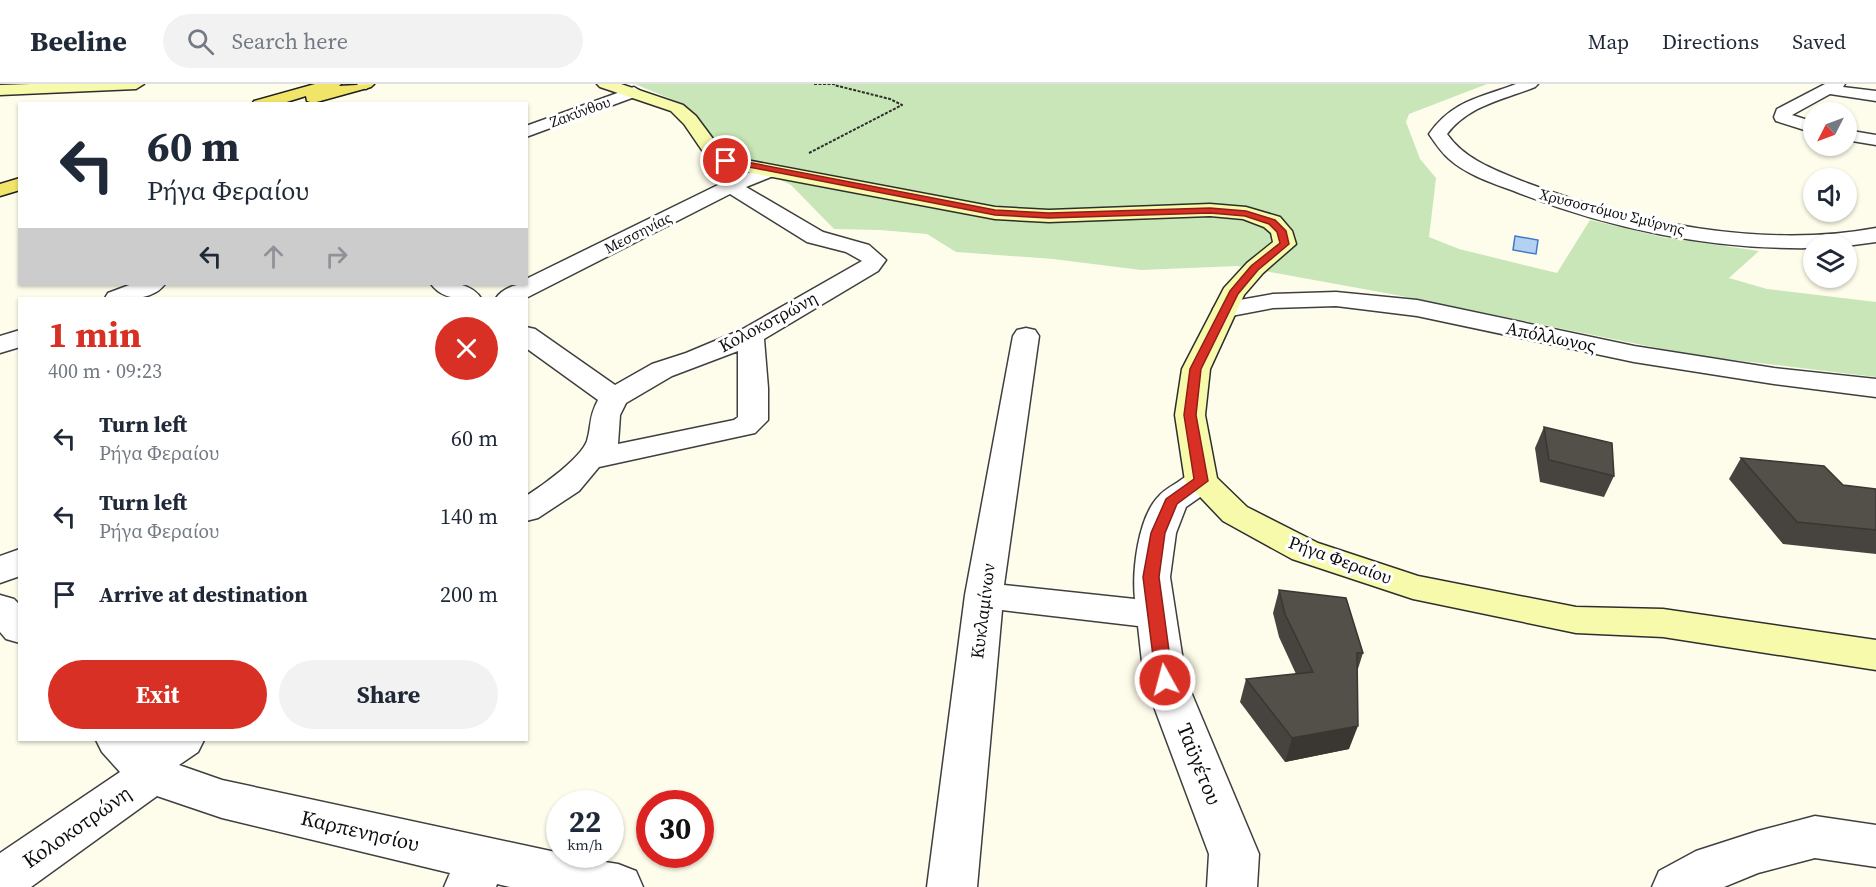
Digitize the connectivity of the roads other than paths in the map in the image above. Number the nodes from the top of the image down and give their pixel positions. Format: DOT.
graph roads {
  1 [pos="136,84"];
  2 [pos="333,84"];
  3 [pos="366,84"];
  4 [pos="605,84"];
  5 [pos="1530,84"];
  6 [pos="1831,86"];
  7 [pos="0,90"];
  8 [pos="634,92"];
  9 [pos="1876,96"];
  10 [pos="267,102"];
  11 [pos="301,102"];
  12 [pos="1803,125"];
  13 [pos="528,131"];
  14 [pos="1857,137"];
  15 [pos="1876,140"];
  16 [pos="769,171"];
  17 [pos="18,177"];
  18 [pos="0,182"];
  19 [pos="18,185"];
  20 [pos="731,186"];
  21 [pos="0,190"];
  22 [pos="1876,235"];
  23 [pos="150,285"];
  24 [pos="445,285"];
  25 [pos="120,297"];
  26 [pos="467,297"];
  27 [pos="510,297"];
  28 [pos="1226,309"];
  29 [pos="528,336"];
  30 [pos="750,336"];
  31 [pos="1026,336"];
  32 [pos="18,339"];
  33 [pos="0,345"];
  34 [pos="1876,387"];
  35 [pos="614,398"];
  36 [pos="589,460"];
  37 [pos="1201,481"];
  38 [pos="528,510"];
  39 [pos="18,562"];
  40 [pos="0,571"];
  41 [pos="984,595"];
  42 [pos="0,608"];
  43 [pos="1157,615"];
  44 [pos="18,627"];
  45 [pos="1876,655"];
  46 [pos="149,754"];
  47 [pos="1876,846"];
  48 [pos="477,874"];
  49 [pos="0,881"];
  50 [pos="618,887"];
  51 [pos="952,887"];
  52 [pos="1232,887"];
  53 [pos="1677,887"];
  1 -- 7 [label="street"];
  2 -- 10 [label="main road"];
  3 -- 11 [label="main road"];
  4 -- 8 [label="street"];
  5 -- 22 [label="street, Χρυσοστόμου Σμύρνης"];
  6 -- 9 [label="street"];
  6 -- 12 [label="street"];
  8 -- 13 [label="street, Ζακύνθου"];
  8 -- 16 [label="street"];
  14 -- 15 [label="street"];
  16 -- 20 [label="street, Μεσσηνίας"];
  16 -- 28 [label="street"];
  17 -- 18 [label="main road"];
  19 -- 21 [label="main road"];
  20 -- 27 [label="street, Μεσσηνίας"];
  20 -- 30 [label="street, Κολοκοτρώνη"];
  23 -- 25 [label="street"];
  24 -- 26 [label="street"];
  28 -- 34 [label="street, Απόλλωνος"];
  28 -- 37 [label="street"];
  29 -- 35 [label="street"];
  30 -- 35 [label="street, Κολοκοτρώνη"];
  30 -- 36 [label="street"];
  31 -- 41 [label="street, Κυκλαμίνων"];
  32 -- 33 [label="street"];
  35 -- 36 [label="street"];
  36 -- 38 [label="street"];
  37 -- 43 [label="street, Ταϋγέτου"];
  37 -- 45 [label="street, Ρήγα Φεραίου"];
  39 -- 40 [label="street"];
  41 -- 43 [label="street"];
  41 -- 51 [label="street, Κυκλαμίνων"];
  42 -- 44 [label="street"];
  43 -- 52 [label="street, Ταϋγέτου"];
  46 -- 48 [label="street, Καρπενησίου"];
  46 -- 49 [label="street, Κολοκοτρώνη"];
  47 -- 53 [label="street"];
  48 -- 50 [label="street, Καρπενησίου"];
}
